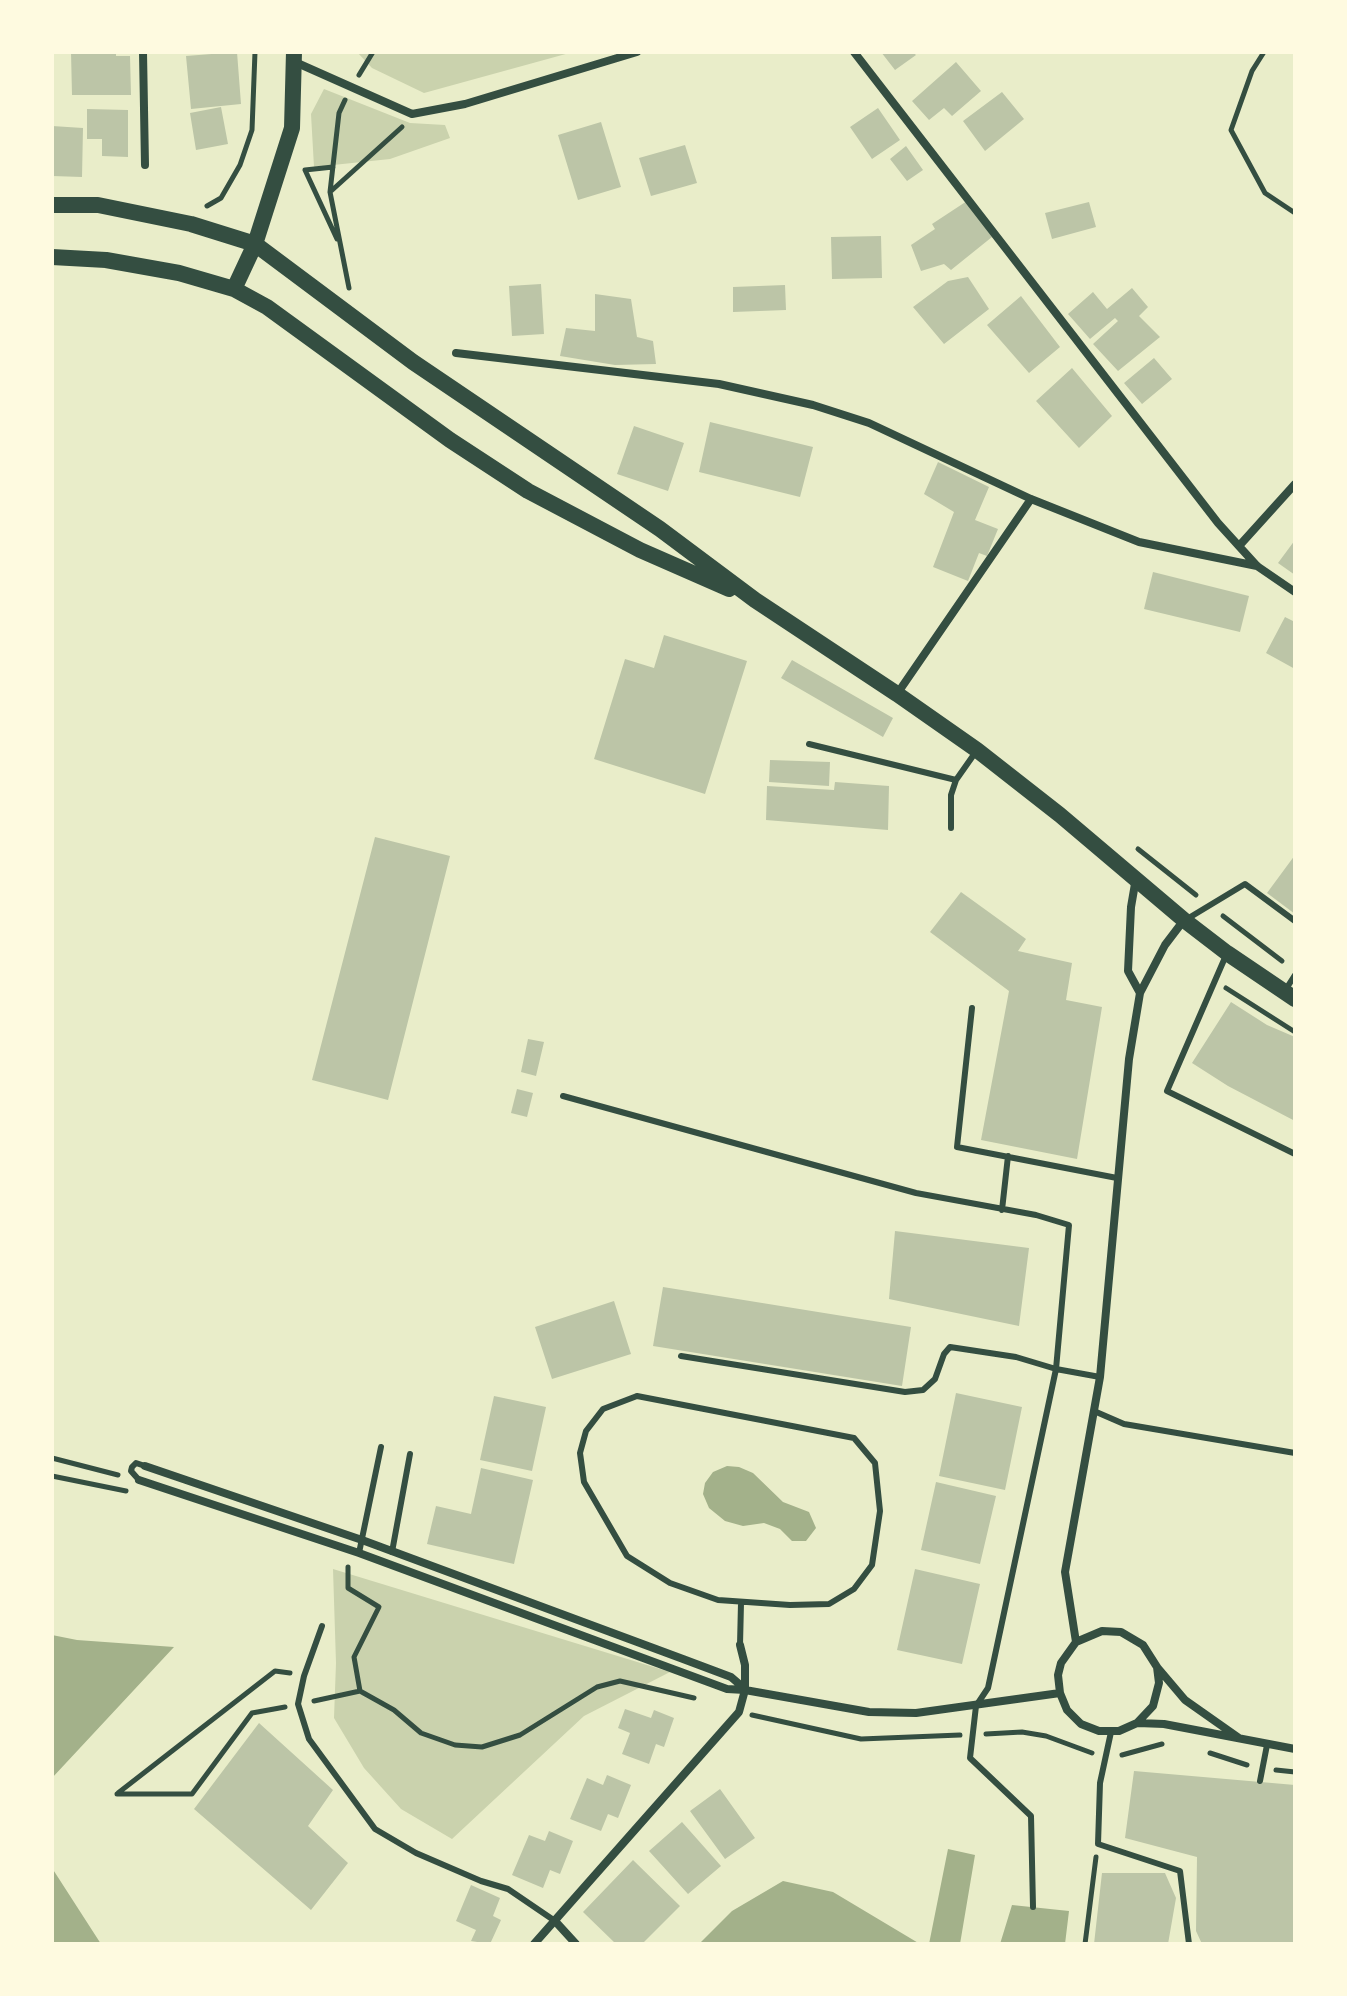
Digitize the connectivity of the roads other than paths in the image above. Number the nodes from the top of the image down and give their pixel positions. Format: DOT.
graph roads {
  1 [pos="143,52"];
  2 [pos="637,52"];
  3 [pos="854,52"];
  4 [pos="294,57"];
  5 [pos="145,165"];
  6 [pos="52,205"];
  7 [pos="255,244"];
  8 [pos="52,257"];
  9 [pos="234,289"];
  10 [pos="456,353"];
  11 [pos="1295,484"];
  12 [pos="1031,499"];
  13 [pos="1239,546"];
  14 [pos="1257,566"];
  15 [pos="1295,592"];
  16 [pos="755,600"];
  17 [pos="897,694"];
  18 [pos="809,744"];
  19 [pos="977,750"];
  20 [pos="956,780"];
  21 [pos="951,828"];
  22 [pos="1136,878"];
  23 [pos="1184,920"];
  24 [pos="1295,921"];
  25 [pos="1227,953"];
  26 [pos="1295,975"];
  27 [pos="1140,993"];
  28 [pos="1289,996"];
  29 [pos="972,1008"];
  30 [pos="563,1096"];
  31 [pos="1295,1154"];
  32 [pos="1008,1156"];
  33 [pos="1117,1178"];
  34 [pos="1002,1210"];
  35 [pos="681,1356"];
  36 [pos="1056,1369"];
  37 [pos="1100,1377"];
  38 [pos="1094,1411"];
  39 [pos="381,1447"];
  40 [pos="1295,1453"];
  41 [pos="410,1454"];
  42 [pos="145,1466"];
  43 [pos="139,1480"];
  44 [pos="362,1540"];
  45 [pos="392,1552"];
  46 [pos="359,1553"];
  47 [pos="741,1603"];
  48 [pos="322,1626"];
  49 [pos="1076,1642"];
  50 [pos="740,1645"];
  51 [pos="1157,1667"];
  52 [pos="745,1690"];
  53 [pos="1060,1693"];
  54 [pos="976,1706"];
  55 [pos="1137,1723"];
  56 [pos="1111,1732"];
  57 [pos="1239,1738"];
  58 [pos="1267,1745"];
  59 [pos="1295,1749"];
  60 [pos="1260,1781"];
  61 [pos="1033,1907"];
  62 [pos="555,1921"];
  63 [pos="534,1944"];
  64 [pos="576,1944"];
  65 [pos="1189,1944"];
  1 -- 5 [label="street"];
  2 -- 4 [label="street"];
  3 -- 13 [label="street"];
  4 -- 7 [label="main road"];
  6 -- 7 [label="main road"];
  7 -- 9 [label="main road"];
  7 -- 16 [label="main road"];
  8 -- 9 [label="main road"];
  9 -- 16 [label="main road"];
  10 -- 12 [label="street"];
  11 -- 13 [label="street"];
  12 -- 14 [label="street"];
  12 -- 17 [label="street"];
  13 -- 14 [label="street"];
  14 -- 15 [label="street"];
  16 -- 17 [label="main road"];
  17 -- 19 [label="main road"];
  18 -- 20 [label="lane"];
  19 -- 20 [label="lane"];
  19 -- 22 [label="main road"];
  20 -- 21 [label="lane"];
  22 -- 23 [label="main road"];
  22 -- 27 [label="street"];
  23 -- 24 [label="lane"];
  23 -- 25 [label="main road"];
  23 -- 27 [label="street"];
  25 -- 28 [label="main road"];
  25 -- 31 [label="lane"];
  26 -- 28 [label="lane"];
  27 -- 33 [label="street"];
  29 -- 32 [label="lane"];
  30 -- 34 [label="lane"];
  32 -- 33 [label="lane"];
  32 -- 34 [label="lane"];
  33 -- 37 [label="street"];
  34 -- 36 [label="lane"];
  35 -- 36 [label="lane"];
  36 -- 37 [label="lane"];
  36 -- 54 [label="lane"];
  37 -- 38 [label="street"];
  38 -- 40 [label="lane"];
  38 -- 49 [label="street"];
  39 -- 44 [label="lane"];
  41 -- 45 [label="lane"];
  42 -- 43 [label="lane"];
  42 -- 44 [label="street"];
  43 -- 46 [label="street"];
  44 -- 45 [label="street"];
  44 -- 46 [label="lane"];
  45 -- 52 [label="street"];
  46 -- 52 [label="street"];
  47 -- 47 [label="lane"];
  47 -- 50 [label="lane"];
  48 -- 62 [label="lane"];
  49 -- 51 [label="street"];
  49 -- 53 [label="street"];
  50 -- 52 [label="street"];
  51 -- 55 [label="street"];
  51 -- 57 [label="street"];
  52 -- 54 [label="street"];
  52 -- 62 [label="street"];
  53 -- 54 [label="street"];
  53 -- 56 [label="street"];
  54 -- 61 [label="lane"];
  55 -- 56 [label="street"];
  55 -- 57 [label="street"];
  56 -- 65 [label="lane"];
  57 -- 58 [label="street"];
  58 -- 59 [label="street"];
  58 -- 60 [label="lane"];
  62 -- 63 [label="street"];
  62 -- 64 [label="street"];
}
